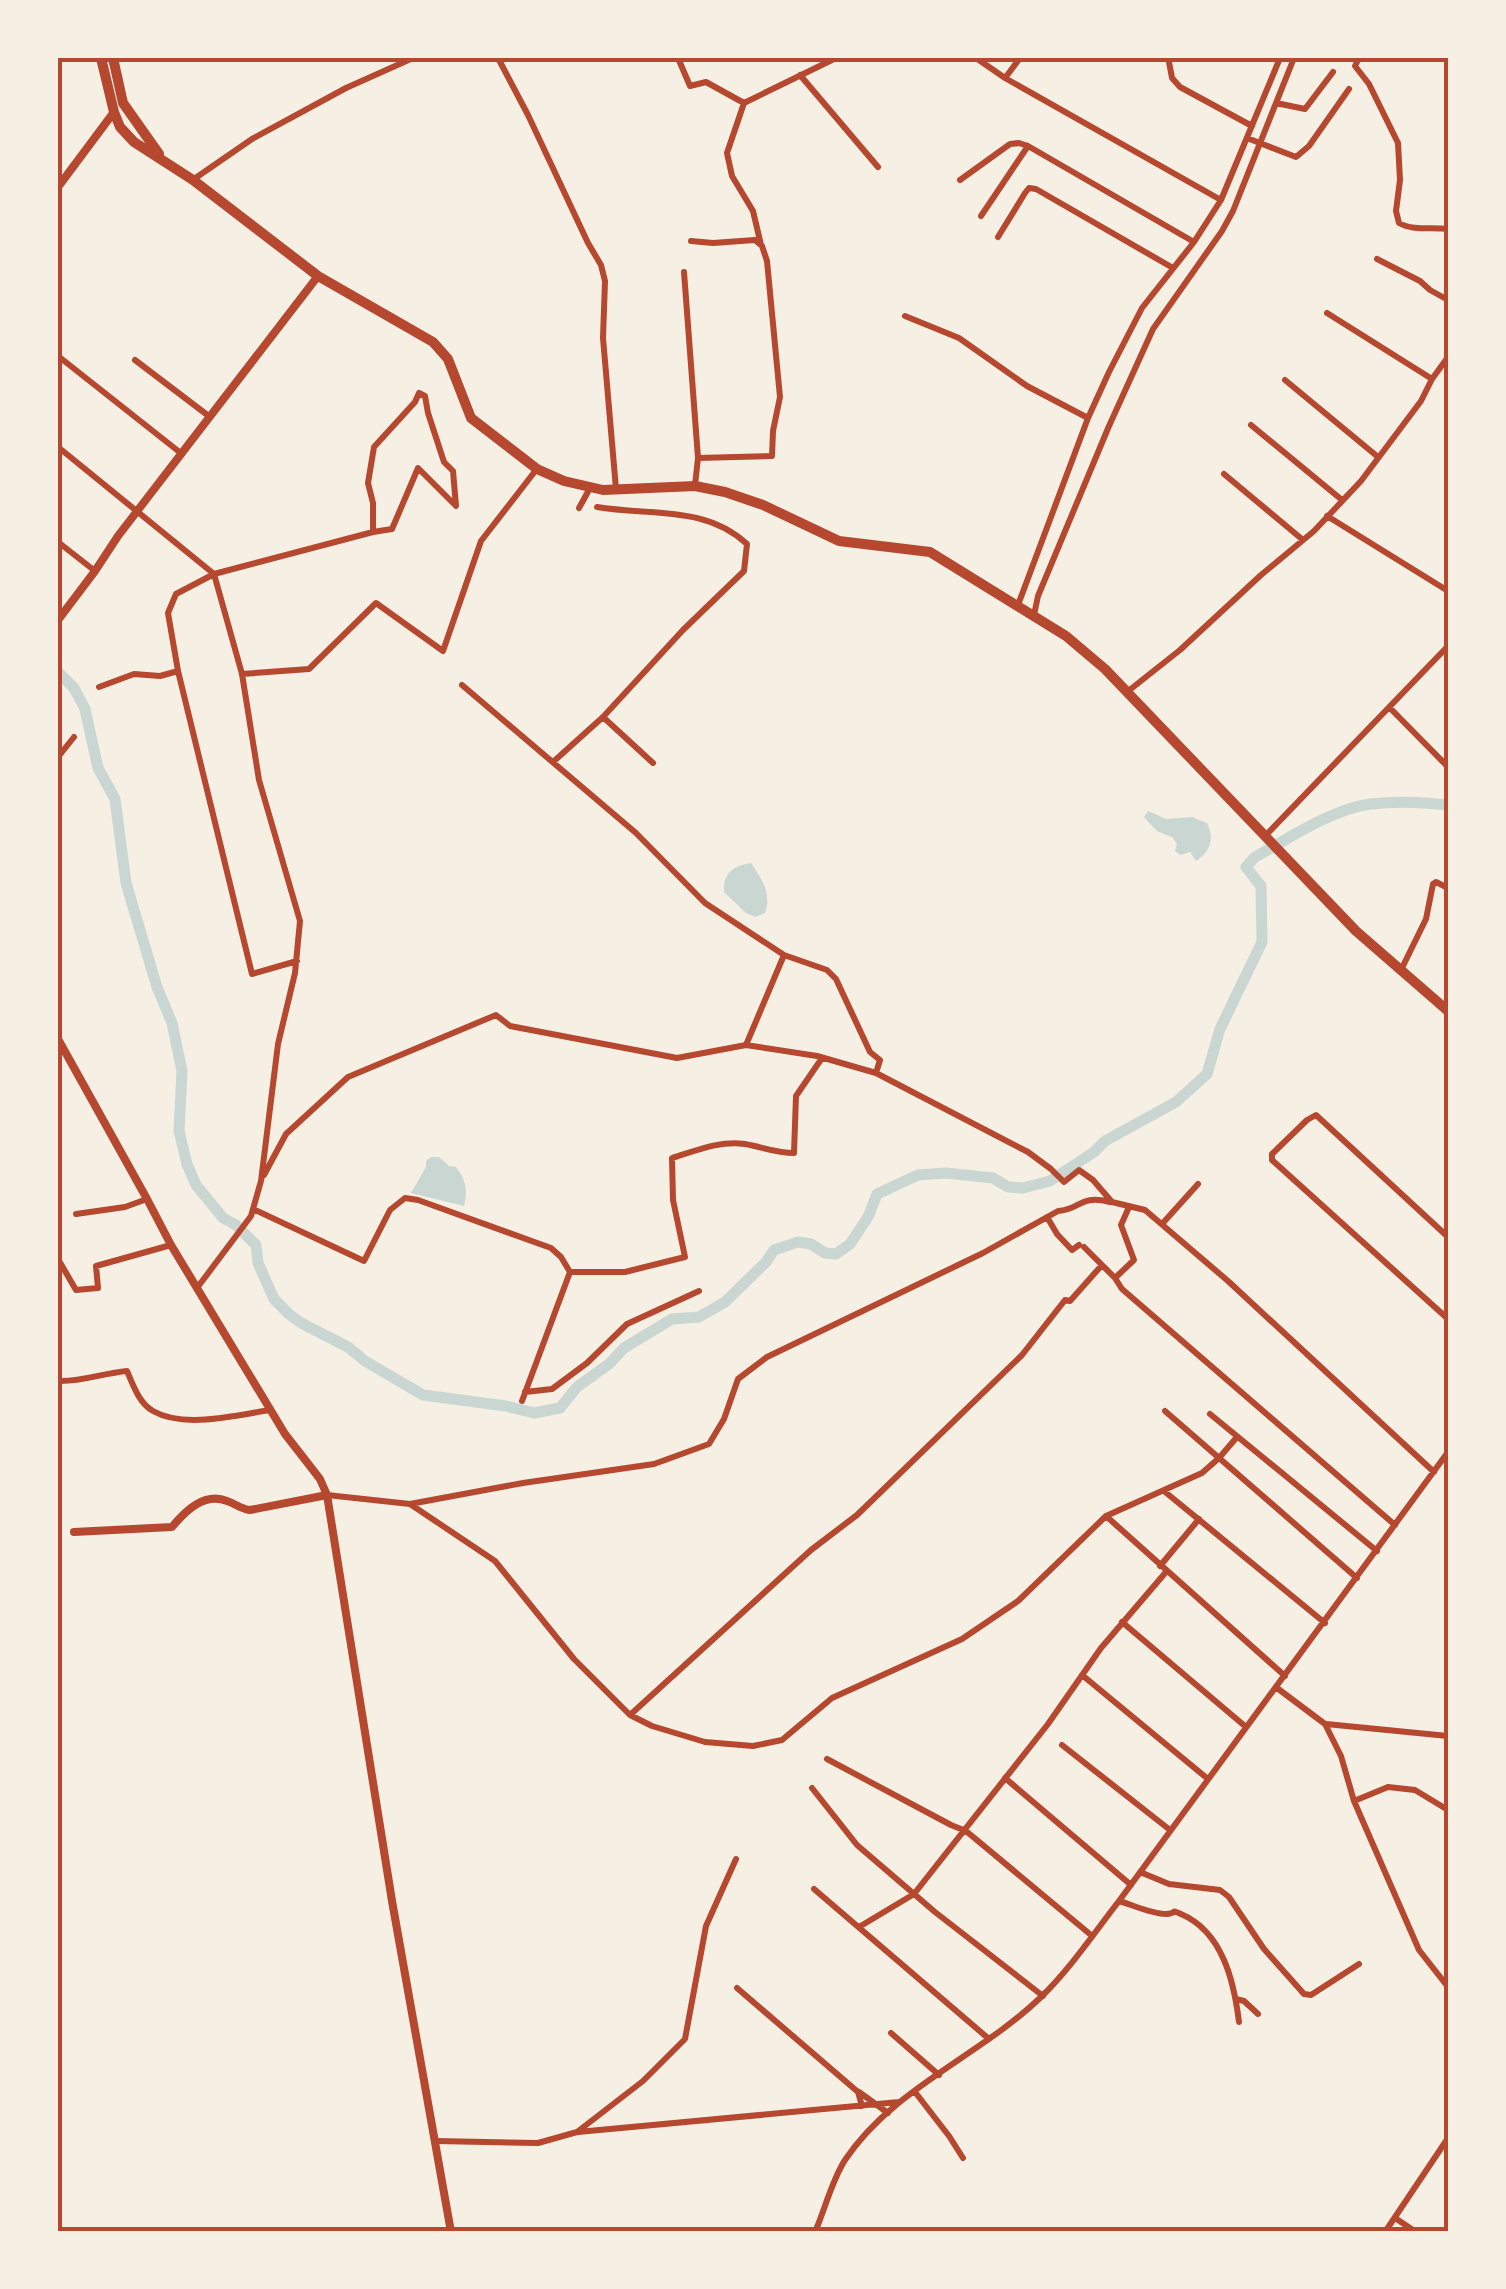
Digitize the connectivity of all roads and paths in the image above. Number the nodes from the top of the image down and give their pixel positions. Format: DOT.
graph roads {
  1 [pos="100,58"];
  2 [pos="112,58"];
  3 [pos="413,58"];
  4 [pos="498,58"];
  5 [pos="678,58"];
  6 [pos="836,58"];
  7 [pos="976,58"];
  8 [pos="1020,58"];
  9 [pos="1278,58"];
  10 [pos="1294,58"];
  11 [pos="1359,58"];
  12 [pos="1168,62"];
  13 [pos="1333,72"];
  14 [pos="800,76"];
  15 [pos="1005,78"];
  16 [pos="1348,90"];
  17 [pos="1276,102"];
  18 [pos="744,104"];
  19 [pos="114,112"];
  20 [pos="1252,126"];
  21 [pos="1247,138"];
  22 [pos="1260,143"];
  23 [pos="1028,146"];
  24 [pos="162,159"];
  25 [pos="878,168"];
  26 [pos="194,180"];
  27 [pos="960,180"];
  28 [pos="58,186"];
  29 [pos="1221,200"];
  30 [pos="981,216"];
  31 [pos="1448,228"];
  32 [pos="998,237"];
  33 [pos="690,241"];
  34 [pos="1194,242"];
  35 [pos="762,246"];
  36 [pos="1377,259"];
  37 [pos="1173,268"];
  38 [pos="684,272"];
  39 [pos="318,276"];
  40 [pos="1448,300"];
  41 [pos="1327,313"];
  42 [pos="905,316"];
  43 [pos="58,356"];
  44 [pos="1448,357"];
  45 [pos="135,360"];
  46 [pos="1432,379"];
  47 [pos="1285,380"];
  48 [pos="210,417"];
  49 [pos="1088,418"];
  50 [pos="1251,425"];
  51 [pos="58,446"];
  52 [pos="182,454"];
  53 [pos="698,458"];
  54 [pos="1378,458"];
  55 [pos="537,469"];
  56 [pos="1224,474"];
  57 [pos="695,486"];
  58 [pos="590,488"];
  59 [pos="616,489"];
  60 [pos="1342,500"];
  61 [pos="578,508"];
  62 [pos="597,508"];
  63 [pos="138,512"];
  64 [pos="1326,516"];
  65 [pos="374,532"];
  66 [pos="1303,540"];
  67 [pos="58,542"];
  68 [pos="95,571"];
  69 [pos="214,574"];
  70 [pos="1448,591"];
  71 [pos="1018,606"];
  72 [pos="1034,614"];
  73 [pos="58,620"];
  74 [pos="1446,653"];
  75 [pos="178,670"];
  76 [pos="242,674"];
  77 [pos="462,684"];
  78 [pos="99,687"];
  79 [pos="1127,692"];
  80 [pos="1390,708"];
  81 [pos="603,718"];
  82 [pos="74,737"];
  83 [pos="58,757"];
  84 [pos="553,762"];
  85 [pos="653,763"];
  86 [pos="1448,766"];
  87 [pos="1271,842"];
  88 [pos="1448,888"];
  89 [pos="784,955"];
  90 [pos="297,962"];
  91 [pos="1401,970"];
  92 [pos="1448,1012"];
  93 [pos="58,1038"];
  94 [pos="746,1045"];
  95 [pos="822,1058"];
  96 [pos="876,1072"];
  97 [pos="261,1180"];
  98 [pos="1198,1184"];
  99 [pos="147,1199"];
  100 [pos="1112,1202"];
  101 [pos="1128,1207"];
  102 [pos="252,1212"];
  103 [pos="76,1214"];
  104 [pos="1047,1218"];
  105 [pos="1162,1224"];
  106 [pos="1448,1237"];
  107 [pos="170,1245"];
  108 [pos="58,1259"];
  109 [pos="1102,1265"];
  110 [pos="570,1272"];
  111 [pos="1114,1278"];
  112 [pos="197,1288"];
  113 [pos="699,1292"];
  114 [pos="1448,1319"];
  115 [pos="58,1381"];
  116 [pos="526,1392"];
  117 [pos="522,1401"];
  118 [pos="271,1410"];
  119 [pos="1165,1411"];
  120 [pos="1210,1414"];
  121 [pos="1237,1437"];
  122 [pos="1448,1452"];
  123 [pos="1220,1458"];
  124 [pos="1434,1472"];
  125 [pos="1164,1491"];
  126 [pos="327,1495"];
  127 [pos="410,1504"];
  128 [pos="1106,1516"];
  129 [pos="1199,1519"];
  130 [pos="1396,1524"];
  131 [pos="74,1532"];
  132 [pos="1377,1551"];
  133 [pos="1163,1569"];
  134 [pos="1357,1578"];
  135 [pos="1122,1622"];
  136 [pos="1325,1622"];
  137 [pos="1082,1675"];
  138 [pos="1285,1676"];
  139 [pos="1277,1688"];
  140 [pos="630,1715"];
  141 [pos="1325,1724"];
  142 [pos="1246,1727"];
  143 [pos="1448,1736"];
  144 [pos="1062,1745"];
  145 [pos="827,1759"];
  146 [pos="1006,1778"];
  147 [pos="1208,1779"];
  148 [pos="812,1788"];
  149 [pos="1354,1801"];
  150 [pos="1448,1810"];
  151 [pos="966,1830"];
  152 [pos="1170,1830"];
  153 [pos="736,1859"];
  154 [pos="1140,1872"];
  155 [pos="1132,1885"];
  156 [pos="814,1890"];
  157 [pos="914,1894"];
  158 [pos="1120,1902"];
  159 [pos="859,1927"];
  160 [pos="1092,1936"];
  161 [pos="1359,1964"];
  162 [pos="1447,1983"];
  163 [pos="737,1988"];
  164 [pos="1043,1996"];
  165 [pos="1236,1999"];
  166 [pos="1258,2014"];
  167 [pos="1239,2022"];
  168 [pos="891,2033"];
  169 [pos="990,2039"];
  170 [pos="940,2075"];
  171 [pos="858,2092"];
  172 [pos="915,2092"];
  173 [pos="900,2102"];
  174 [pos="877,2104"];
  175 [pos="862,2106"];
  176 [pos="888,2113"];
  177 [pos="578,2132"];
  178 [pos="1448,2138"];
  179 [pos="436,2141"];
  180 [pos="964,2158"];
  181 [pos="1395,2218"];
  182 [pos="451,2232"];
  183 [pos="816,2232"];
  184 [pos="1386,2232"];
  185 [pos="1416,2232"];
  1 -- 19 [label="highway"];
  2 -- 24 [label="highway"];
  3 -- 26 [label="street"];
  4 -- 59 [label="street"];
  5 -- 18 [label="street"];
  6 -- 14 [label="street"];
  7 -- 15 [label="street"];
  8 -- 15 [label="street"];
  9 -- 20 [label="street"];
  10 -- 17 [label="street"];
  11 -- 31 [label="street"];
  12 -- 20 [label="street"];
  13 -- 17 [label="street"];
  14 -- 18 [label="street"];
  14 -- 25 [label="street"];
  15 -- 29 [label="street"];
  16 -- 22 [label="street"];
  17 -- 22 [label="street"];
  18 -- 35 [label="street"];
  19 -- 24 [label="highway"];
  19 -- 28 [label="main road"];
  20 -- 21 [label="street"];
  21 -- 22 [label="street"];
  21 -- 29 [label="street"];
  22 -- 72 [label="street"];
  23 -- 27 [label="street"];
  23 -- 30 [label="street"];
  23 -- 34 [label="street"];
  24 -- 26 [label="highway"];
  26 -- 39 [label="highway"];
  29 -- 34 [label="street"];
  32 -- 37 [label="street"];
  33 -- 35 [label="street"];
  34 -- 37 [label="street"];
  35 -- 53 [label="street"];
  36 -- 40 [label="street"];
  37 -- 49 [label="street"];
  38 -- 53 [label="street"];
  39 -- 48 [label="main road"];
  39 -- 55 [label="highway"];
  41 -- 46 [label="street"];
  42 -- 49 [label="street"];
  43 -- 52 [label="street"];
  44 -- 46 [label="street"];
  45 -- 48 [label="street"];
  46 -- 54 [label="street"];
  47 -- 54 [label="street"];
  48 -- 52 [label="main road"];
  49 -- 71 [label="street"];
  50 -- 60 [label="street"];
  51 -- 63 [label="street"];
  52 -- 63 [label="main road"];
  53 -- 57 [label="street"];
  54 -- 60 [label="street"];
  55 -- 58 [label="highway"];
  55 -- 76 [label="street"];
  56 -- 66 [label="street"];
  57 -- 59 [label="highway"];
  57 -- 71 [label="highway"];
  58 -- 59 [label="highway"];
  58 -- 61 [label="street"];
  60 -- 64 [label="street"];
  62 -- 81 [label="street"];
  63 -- 68 [label="main road"];
  63 -- 69 [label="street"];
  64 -- 66 [label="street"];
  64 -- 70 [label="street"];
  65 -- 65 [label="street"];
  65 -- 69 [label="street"];
  66 -- 79 [label="street"];
  67 -- 68 [label="street"];
  68 -- 73 [label="main road"];
  69 -- 75 [label="street"];
  69 -- 76 [label="street"];
  71 -- 72 [label="highway"];
  72 -- 79 [label="highway"];
  74 -- 80 [label="street"];
  75 -- 78 [label="street"];
  75 -- 90 [label="street"];
  76 -- 90 [label="street"];
  77 -- 84 [label="street"];
  79 -- 87 [label="highway"];
  80 -- 86 [label="street"];
  80 -- 87 [label="street"];
  81 -- 84 [label="street"];
  81 -- 85 [label="street"];
  82 -- 83 [label="street"];
  84 -- 89 [label="street"];
  87 -- 91 [label="highway"];
  88 -- 91 [label="street"];
  89 -- 94 [label="street"];
  89 -- 96 [label="street"];
  90 -- 97 [label="street"];
  91 -- 92 [label="highway"];
  93 -- 99 [label="main road"];
  94 -- 95 [label="street"];
  94 -- 97 [label="street"];
  95 -- 96 [label="street"];
  95 -- 110 [label="street"];
  96 -- 100 [label="street"];
  97 -- 102 [label="street"];
  98 -- 105 [label="street"];
  99 -- 103 [label="street"];
  99 -- 107 [label="main road"];
  100 -- 101 [label="street"];
  100 -- 104 [label="street"];
  101 -- 105 [label="street"];
  101 -- 111 [label="street"];
  102 -- 110 [label="street"];
  102 -- 112 [label="street"];
  104 -- 109 [label="street"];
  104 -- 127 [label="street"];
  105 -- 124 [label="street"];
  106 -- 114 [label="street"];
  107 -- 108 [label="street"];
  107 -- 112 [label="main road"];
  109 -- 111 [label="street"];
  109 -- 140 [label="street"];
  110 -- 116 [label="street"];
  111 -- 130 [label="street"];
  112 -- 118 [label="main road"];
  113 -- 116 [label="street"];
  115 -- 118 [label="street"];
  116 -- 117 [label="street"];
  118 -- 126 [label="main road"];
  119 -- 123 [label="street"];
  120 -- 121 [label="street"];
  121 -- 123 [label="street"];
  121 -- 132 [label="street"];
  122 -- 124 [label="street"];
  123 -- 125 [label="street"];
  123 -- 134 [label="street"];
  124 -- 130 [label="street"];
  125 -- 128 [label="street"];
  125 -- 129 [label="street"];
  126 -- 127 [label="street"];
  126 -- 131 [label="main road"];
  126 -- 179 [label="main road"];
  127 -- 140 [label="street"];
  128 -- 133 [label="street"];
  128 -- 140 [label="street"];
  129 -- 133 [label="street"];
  129 -- 136 [label="street"];
  130 -- 132 [label="street"];
  132 -- 134 [label="street"];
  133 -- 135 [label="street"];
  133 -- 138 [label="street"];
  134 -- 136 [label="street"];
  135 -- 137 [label="street"];
  135 -- 142 [label="street"];
  136 -- 138 [label="street"];
  137 -- 146 [label="street"];
  137 -- 147 [label="street"];
  138 -- 139 [label="street"];
  139 -- 141 [label="street"];
  139 -- 142 [label="street"];
  141 -- 143 [label="street"];
  141 -- 149 [label="street"];
  142 -- 147 [label="street"];
  144 -- 152 [label="street"];
  145 -- 151 [label="street"];
  146 -- 151 [label="street"];
  146 -- 155 [label="street"];
  147 -- 152 [label="street"];
  148 -- 157 [label="street"];
  149 -- 150 [label="street"];
  149 -- 162 [label="street"];
  151 -- 157 [label="street"];
  151 -- 160 [label="street"];
  152 -- 154 [label="street"];
  153 -- 177 [label="street"];
  154 -- 155 [label="street"];
  154 -- 161 [label="street"];
  155 -- 158 [label="street"];
  156 -- 159 [label="street"];
  157 -- 159 [label="street"];
  157 -- 164 [label="street"];
  158 -- 160 [label="street"];
  158 -- 165 [label="street"];
  159 -- 169 [label="street"];
  160 -- 164 [label="street"];
  163 -- 171 [label="street"];
  164 -- 169 [label="street"];
  165 -- 166 [label="street"];
  165 -- 167 [label="street"];
  168 -- 170 [label="street"];
  169 -- 170 [label="street"];
  170 -- 172 [label="street"];
  171 -- 174 [label="street"];
  171 -- 175 [label="street"];
  172 -- 173 [label="street"];
  172 -- 180 [label="street"];
  173 -- 174 [label="street"];
  173 -- 176 [label="street"];
  174 -- 175 [label="street"];
  174 -- 176 [label="street"];
  175 -- 177 [label="street"];
  176 -- 183 [label="street"];
  177 -- 179 [label="street"];
  178 -- 181 [label="street"];
  179 -- 182 [label="main road"];
  181 -- 184 [label="street"];
  181 -- 185 [label="street"];
}
